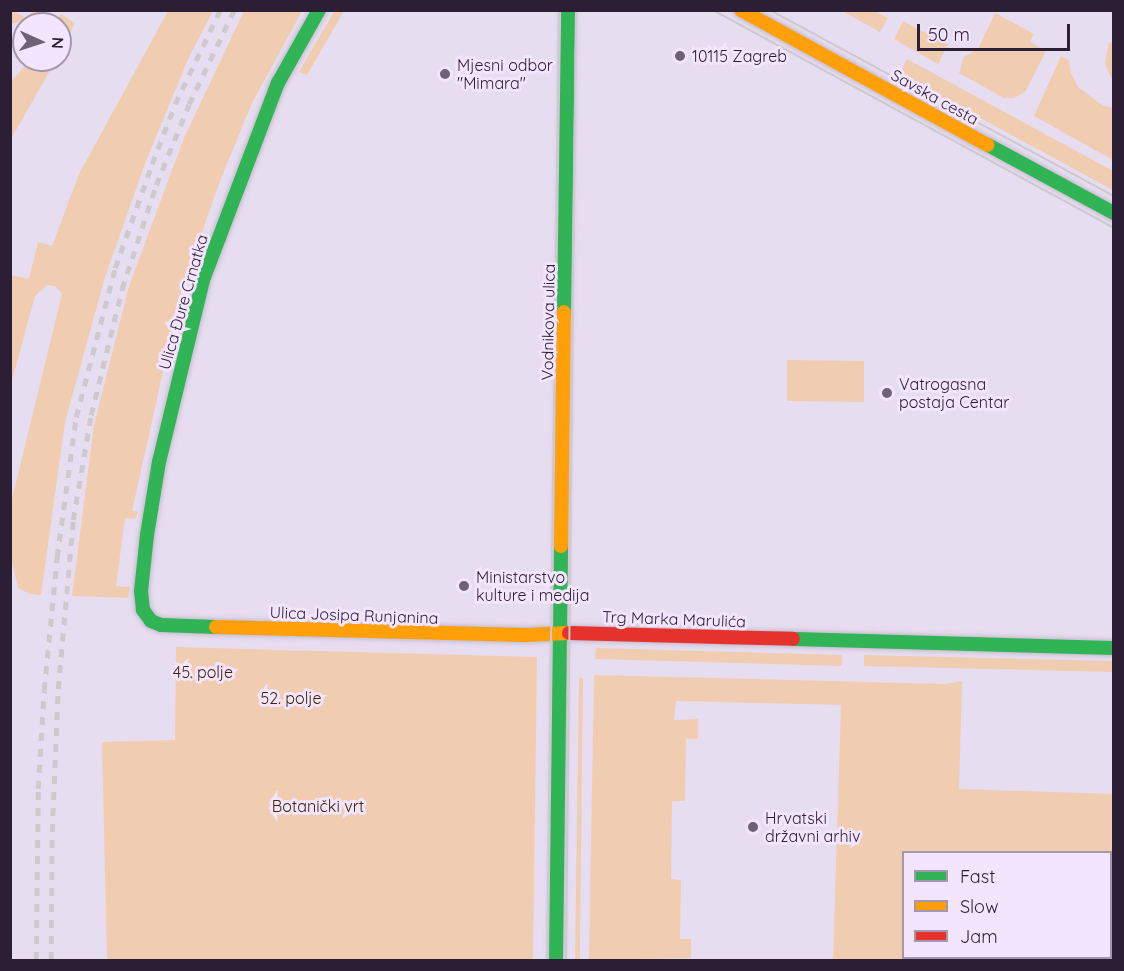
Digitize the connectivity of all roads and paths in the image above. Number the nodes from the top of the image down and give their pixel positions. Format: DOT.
graph roads {
  1 [pos="319,10"];
  2 [pos="568,10"];
  3 [pos="576,10"];
  4 [pos="741,10"];
  5 [pos="568,45"];
  6 [pos="1113,213"];
  7 [pos="148,618"];
  8 [pos="561,634"];
  9 [pos="1113,648"];
  10 [pos="556,960"];
  1 -- 7 [label="street, Ulica Đure Crnatka"];
  2 -- 5 [label="street, Vodnikova ulica"];
  3 -- 5 [label="street"];
  4 -- 6 [label="street, Savska cesta"];
  5 -- 8 [label="street, Vodnikova ulica"];
  7 -- 8 [label="street, Ulica Josipa Runjanina"];
  8 -- 9 [label="street, Trg Marka Marulića"];
  8 -- 10 [label="street"];
}
